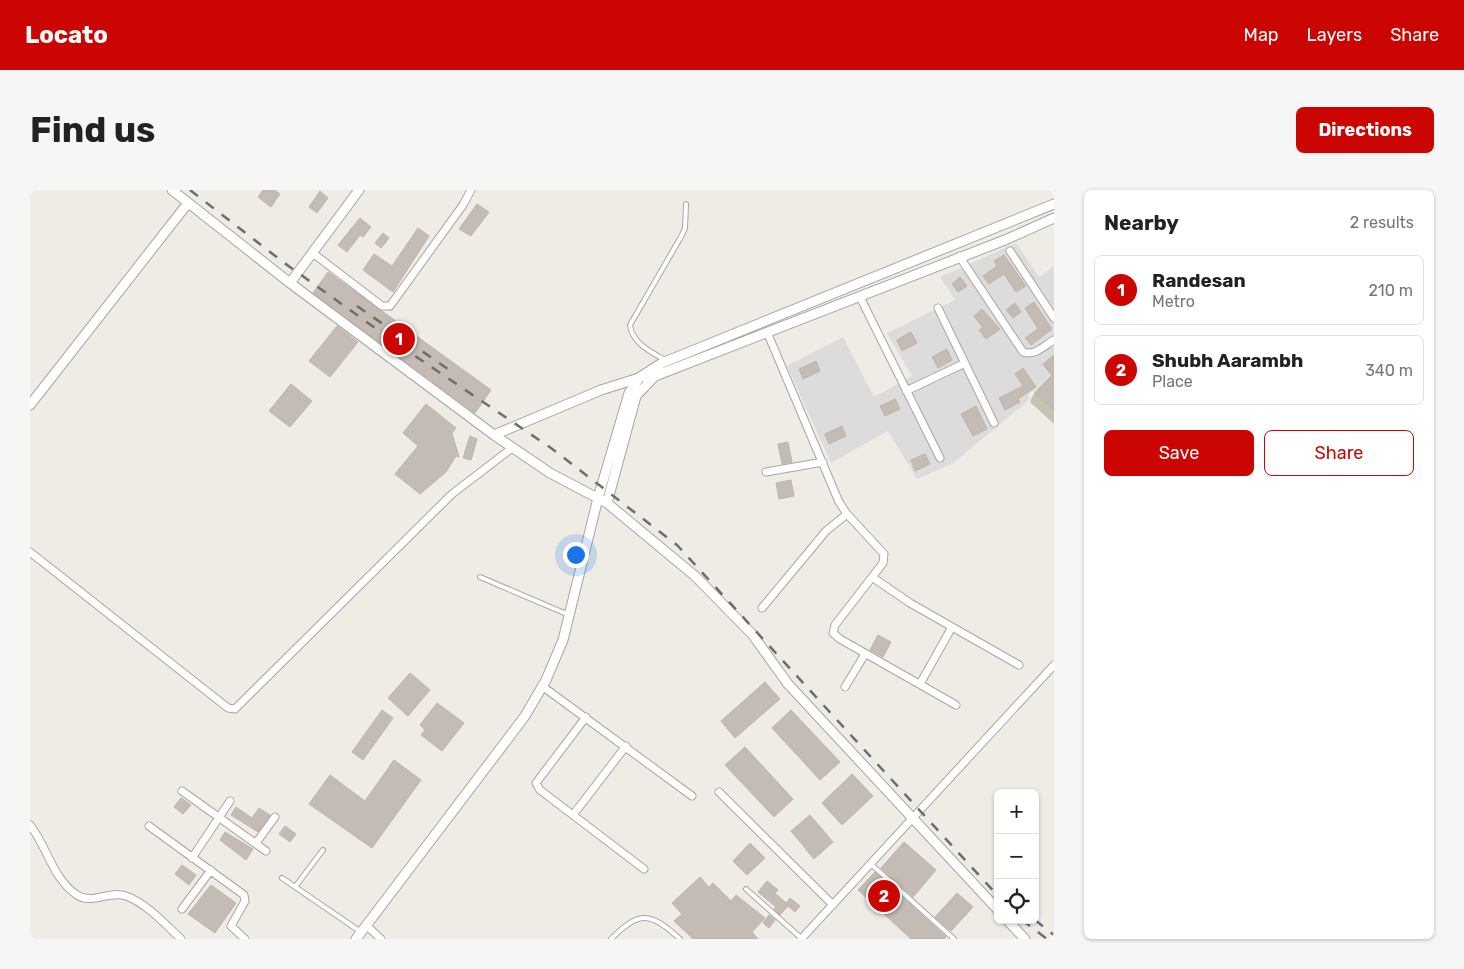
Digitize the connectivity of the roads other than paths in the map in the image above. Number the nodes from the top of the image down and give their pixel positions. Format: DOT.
graph roads {
  1 [pos="172,190"];
  2 [pos="359,190"];
  3 [pos="471,190"];
  4 [pos="188,203"];
  5 [pos="686,204"];
  6 [pos="1054,204"];
  7 [pos="1054,218"];
  8 [pos="1010,251"];
  9 [pos="314,254"];
  10 [pos="960,256"];
  11 [pos="290,283"];
  12 [pos="860,297"];
  13 [pos="938,308"];
  14 [pos="1054,318"];
  15 [pos="767,332"];
  16 [pos="1054,340"];
  17 [pos="666,361"];
  18 [pos="966,363"];
  19 [pos="655,376"];
  20 [pos="640,377"];
  21 [pos="906,391"];
  22 [pos="30,405"];
  23 [pos="994,423"];
  24 [pos="494,436"];
  25 [pos="512,448"];
  26 [pos="940,458"];
  27 [pos="823,462"];
  28 [pos="766,472"];
  29 [pos="598,498"];
  30 [pos="607,503"];
  31 [pos="847,514"];
  32 [pos="30,552"];
  33 [pos="480,577"];
  34 [pos="872,577"];
  35 [pos="762,608"];
  36 [pos="569,615"];
  37 [pos="952,627"];
  38 [pos="865,654"];
  39 [pos="1019,665"];
  40 [pos="1054,665"];
  41 [pos="920,684"];
  42 [pos="542,686"];
  43 [pos="845,687"];
  44 [pos="956,705"];
  45 [pos="586,717"];
  46 [pos="626,746"];
  47 [pos="182,791"];
  48 [pos="718,792"];
  49 [pos="692,796"];
  50 [pos="230,801"];
  51 [pos="573,815"];
  52 [pos="275,816"];
  53 [pos="220,817"];
  54 [pos="912,819"];
  55 [pos="30,825"];
  56 [pos="148,826"];
  57 [pos="256,843"];
  58 [pos="266,850"];
  59 [pos="323,850"];
  60 [pos="192,858"];
  61 [pos="871,864"];
  62 [pos="644,869"];
  63 [pos="211,870"];
  64 [pos="282,878"];
  65 [pos="295,888"];
  66 [pos="746,889"];
  67 [pos="833,905"];
  68 [pos="994,906"];
  69 [pos="182,909"];
  70 [pos="1011,924"];
  71 [pos="361,932"];
  72 [pos="242,938"];
  73 [pos="181,939"];
  74 [pos="381,939"];
  75 [pos="611,939"];
  76 [pos="680,939"];
  77 [pos="801,939"];
  78 [pos="954,939"];
  79 [pos="1025,939"];
  1 -- 4 [label="street"];
  2 -- 9 [label="street"];
  3 -- 9 [label="street"];
  4 -- 11 [label="street"];
  4 -- 22 [label="street"];
  5 -- 17 [label="lane"];
  6 -- 17 [label="street"];
  7 -- 10 [label="street"];
  8 -- 14 [label="street"];
  9 -- 11 [label="street"];
  10 -- 12 [label="street"];
  10 -- 16 [label="street"];
  11 -- 24 [label="street"];
  12 -- 15 [label="street"];
  12 -- 21 [label="street"];
  13 -- 18 [label="street"];
  15 -- 19 [label="street"];
  15 -- 27 [label="street"];
  17 -- 20 [label="street"];
  18 -- 21 [label="street"];
  18 -- 23 [label="street"];
  19 -- 20 [label="street"];
  19 -- 30 [label="street"];
  20 -- 24 [label="street"];
  20 -- 29 [label="street"];
  21 -- 26 [label="street"];
  24 -- 25 [label="street"];
  25 -- 29 [label="street"];
  25 -- 32 [label="street"];
  27 -- 28 [label="street"];
  27 -- 31 [label="street"];
  29 -- 30 [label="street"];
  29 -- 36 [label="street"];
  30 -- 54 [label="street"];
  31 -- 34 [label="street"];
  31 -- 35 [label="street"];
  33 -- 36 [label="lane"];
  34 -- 37 [label="street"];
  34 -- 38 [label="street"];
  36 -- 42 [label="street"];
  37 -- 39 [label="street"];
  37 -- 41 [label="street"];
  38 -- 41 [label="street"];
  38 -- 43 [label="street"];
  40 -- 54 [label="street"];
  41 -- 44 [label="street"];
  42 -- 45 [label="street"];
  42 -- 71 [label="street"];
  45 -- 46 [label="street"];
  45 -- 51 [label="street"];
  46 -- 49 [label="street"];
  46 -- 51 [label="street"];
  47 -- 53 [label="street"];
  48 -- 67 [label="street"];
  50 -- 53 [label="street"];
  51 -- 62 [label="street"];
  52 -- 57 [label="street"];
  53 -- 57 [label="street"];
  53 -- 60 [label="street"];
  54 -- 61 [label="street"];
  54 -- 68 [label="street"];
  55 -- 73 [label="street"];
  56 -- 60 [label="street"];
  57 -- 58 [label="street"];
  59 -- 65 [label="lane"];
  60 -- 63 [label="street"];
  61 -- 67 [label="street"];
  61 -- 78 [label="lane"];
  63 -- 69 [label="street"];
  63 -- 72 [label="street"];
  64 -- 65 [label="lane"];
  65 -- 71 [label="lane"];
  66 -- 77 [label="lane"];
  67 -- 77 [label="street"];
  70 -- 79 [label="street"];
  71 -- 74 [label="street"];
  75 -- 76 [label="lane"];
}
